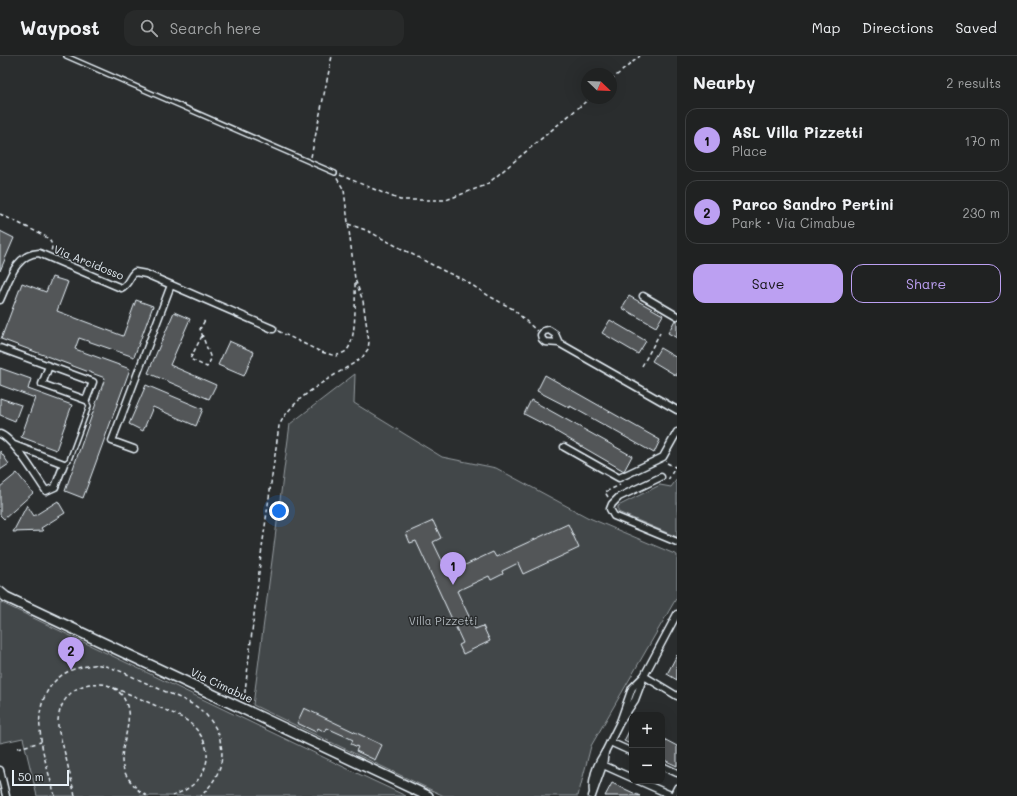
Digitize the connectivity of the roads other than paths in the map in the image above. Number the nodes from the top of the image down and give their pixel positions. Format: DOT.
graph roads {
  1 [pos="66,56"];
  2 [pos="334,173"];
  3 [pos="171,285"];
  4 [pos="643,296"];
  5 [pos="0,300"];
  6 [pos="677,316"];
  7 [pos="273,329"];
  8 [pos="559,342"];
  9 [pos="0,348"];
  10 [pos="49,366"];
  11 [pos="86,400"];
  12 [pos="677,410"];
  13 [pos="677,432"];
  14 [pos="0,434"];
  15 [pos="14,446"];
  16 [pos="564,447"];
  17 [pos="134,449"];
  18 [pos="64,464"];
  19 [pos="661,477"];
  20 [pos="677,542"];
  21 [pos="2,595"];
  22 [pos="677,614"];
  23 [pos="644,676"];
  24 [pos="629,696"];
  25 [pos="677,696"];
  26 [pos="635,700"];
  27 [pos="620,722"];
  28 [pos="610,742"];
  29 [pos="629,751"];
  30 [pos="605,752"];
  31 [pos="603,765"];
  32 [pos="665,767"];
  33 [pos="0,770"];
  34 [pos="677,773"];
  35 [pos="629,777"];
  36 [pos="646,784"];
  37 [pos="677,788"];
  38 [pos="592,794"];
  39 [pos="6,796"];
  40 [pos="428,796"];
  41 [pos="673,796"];
  1 -- 2 [label="lane"];
  3 -- 5 [label="street, Via Arcidosso"];
  3 -- 7 [label="street, Via Arcidosso"];
  3 -- 17 [label="street"];
  4 -- 6 [label="street"];
  8 -- 8 [label="street"];
  8 -- 12 [label="street"];
  9 -- 10 [label="street"];
  10 -- 11 [label="street"];
  10 -- 11 [label="street"];
  11 -- 18 [label="lane"];
  13 -- 16 [label="street"];
  14 -- 15 [label="street"];
  15 -- 18 [label="street"];
  15 -- 18 [label="street"];
  19 -- 20 [label="street"];
  21 -- 40 [label="main road, Via Cimabue"];
  22 -- 23 [label="street"];
  23 -- 24 [label="street"];
  23 -- 25 [label="street"];
  23 -- 26 [label="street"];
  24 -- 26 [label="street"];
  24 -- 27 [label="street"];
  26 -- 27 [label="street"];
  27 -- 28 [label="street"];
  28 -- 29 [label="street"];
  28 -- 30 [label="street"];
  30 -- 31 [label="street"];
  30 -- 38 [label="street"];
  31 -- 35 [label="street"];
  31 -- 38 [label="street"];
  32 -- 34 [label="street"];
  33 -- 39 [label="street"];
  36 -- 41 [label="street"];
  37 -- 41 [label="street"];
}
